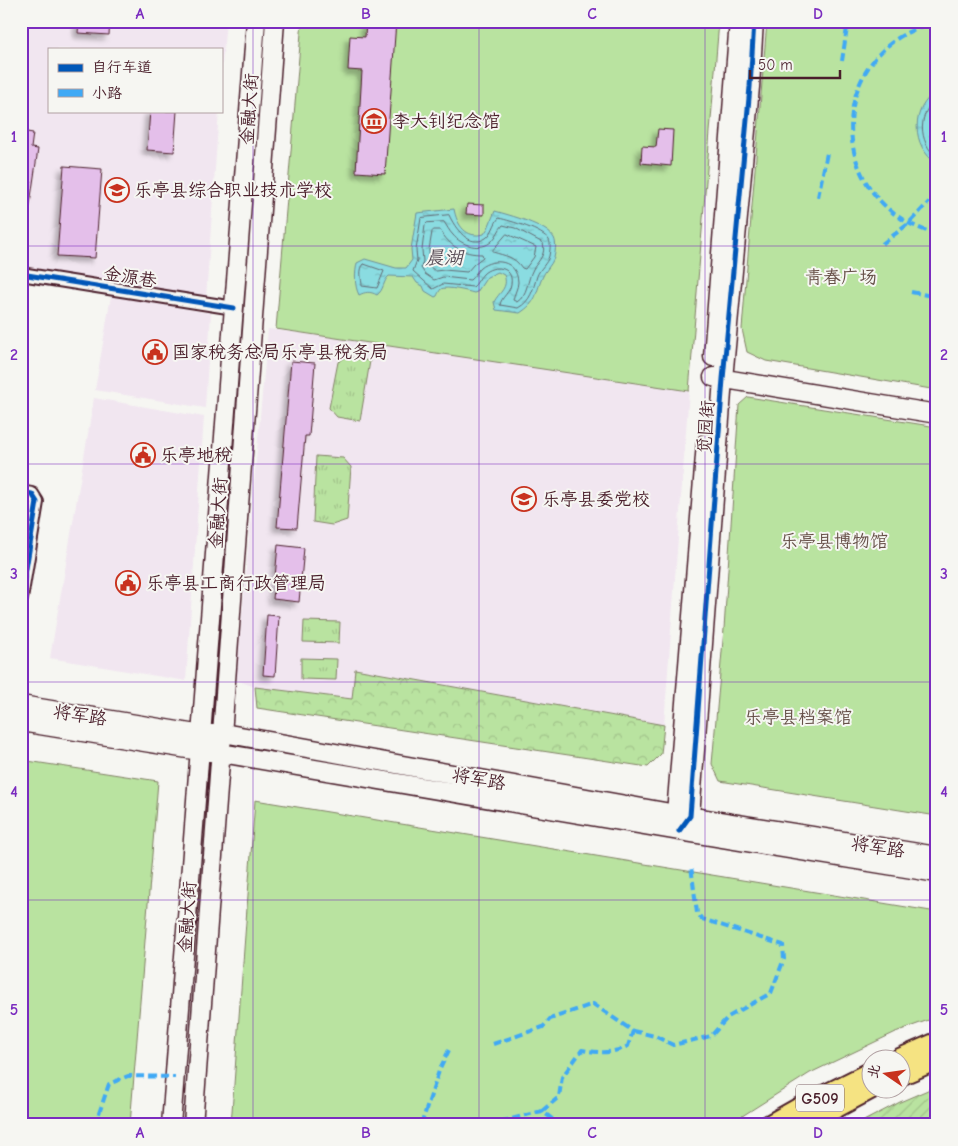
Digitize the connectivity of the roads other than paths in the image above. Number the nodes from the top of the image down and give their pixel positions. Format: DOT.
graph roads {
  1 [pos="256,21"];
  2 [pos="275,21"];
  3 [pos="739,21"];
  4 [pos="754,21"];
  5 [pos="21,274"];
  6 [pos="234,308"];
  7 [pos="717,378"];
  8 [pos="937,414"];
  9 [pos="21,492"];
  10 [pos="21,599"];
  11 [pos="21,705"];
  12 [pos="21,722"];
  13 [pos="223,733"];
  14 [pos="201,743"];
  15 [pos="221,753"];
  16 [pos="682,820"];
  17 [pos="937,856"];
  18 [pos="937,872"];
  19 [pos="937,1043"];
  20 [pos="910,1055"];
  21 [pos="937,1059"];
  22 [pos="910,1070"];
  23 [pos="860,1078"];
  24 [pos="860,1094"];
  25 [pos="171,1125"];
  26 [pos="193,1125"];
  27 [pos="770,1125"];
  28 [pos="803,1125"];
  1 -- 6 [label="main road, 金融大街"];
  2 -- 13 [label="main road, 金融大街"];
  3 -- 7 [label="main road, 觅园街"];
  4 -- 7 [label="main road, 觅园街"];
  5 -- 6 [label="street, 金源巷"];
  6 -- 14 [label="main road, 金融大街"];
  7 -- 8 [label="main road"];
  7 -- 16 [label="main road, 觅园街"];
  9 -- 10 [label="street"];
  11 -- 14 [label="main road, 将军路"];
  12 -- 14 [label="main road, 将军路"];
  13 -- 14 [label="main road, 将军路"];
  13 -- 15 [label="main road, 金融大街"];
  13 -- 16 [label="main road, 将军路"];
  14 -- 15 [label="main road, 将军路"];
  14 -- 25 [label="main road, 金融大街"];
  15 -- 16 [label="main road, 将军路"];
  15 -- 26 [label="main road, 金融大街"];
  16 -- 17 [label="main road, 将军路"];
  16 -- 18 [label="main road, 将军路"];
  19 -- 20 [label="main road"];
  21 -- 22 [label="main road"];
  23 -- 27 [label="main road, G509"];
  24 -- 28 [label="main road, G509"];
}
